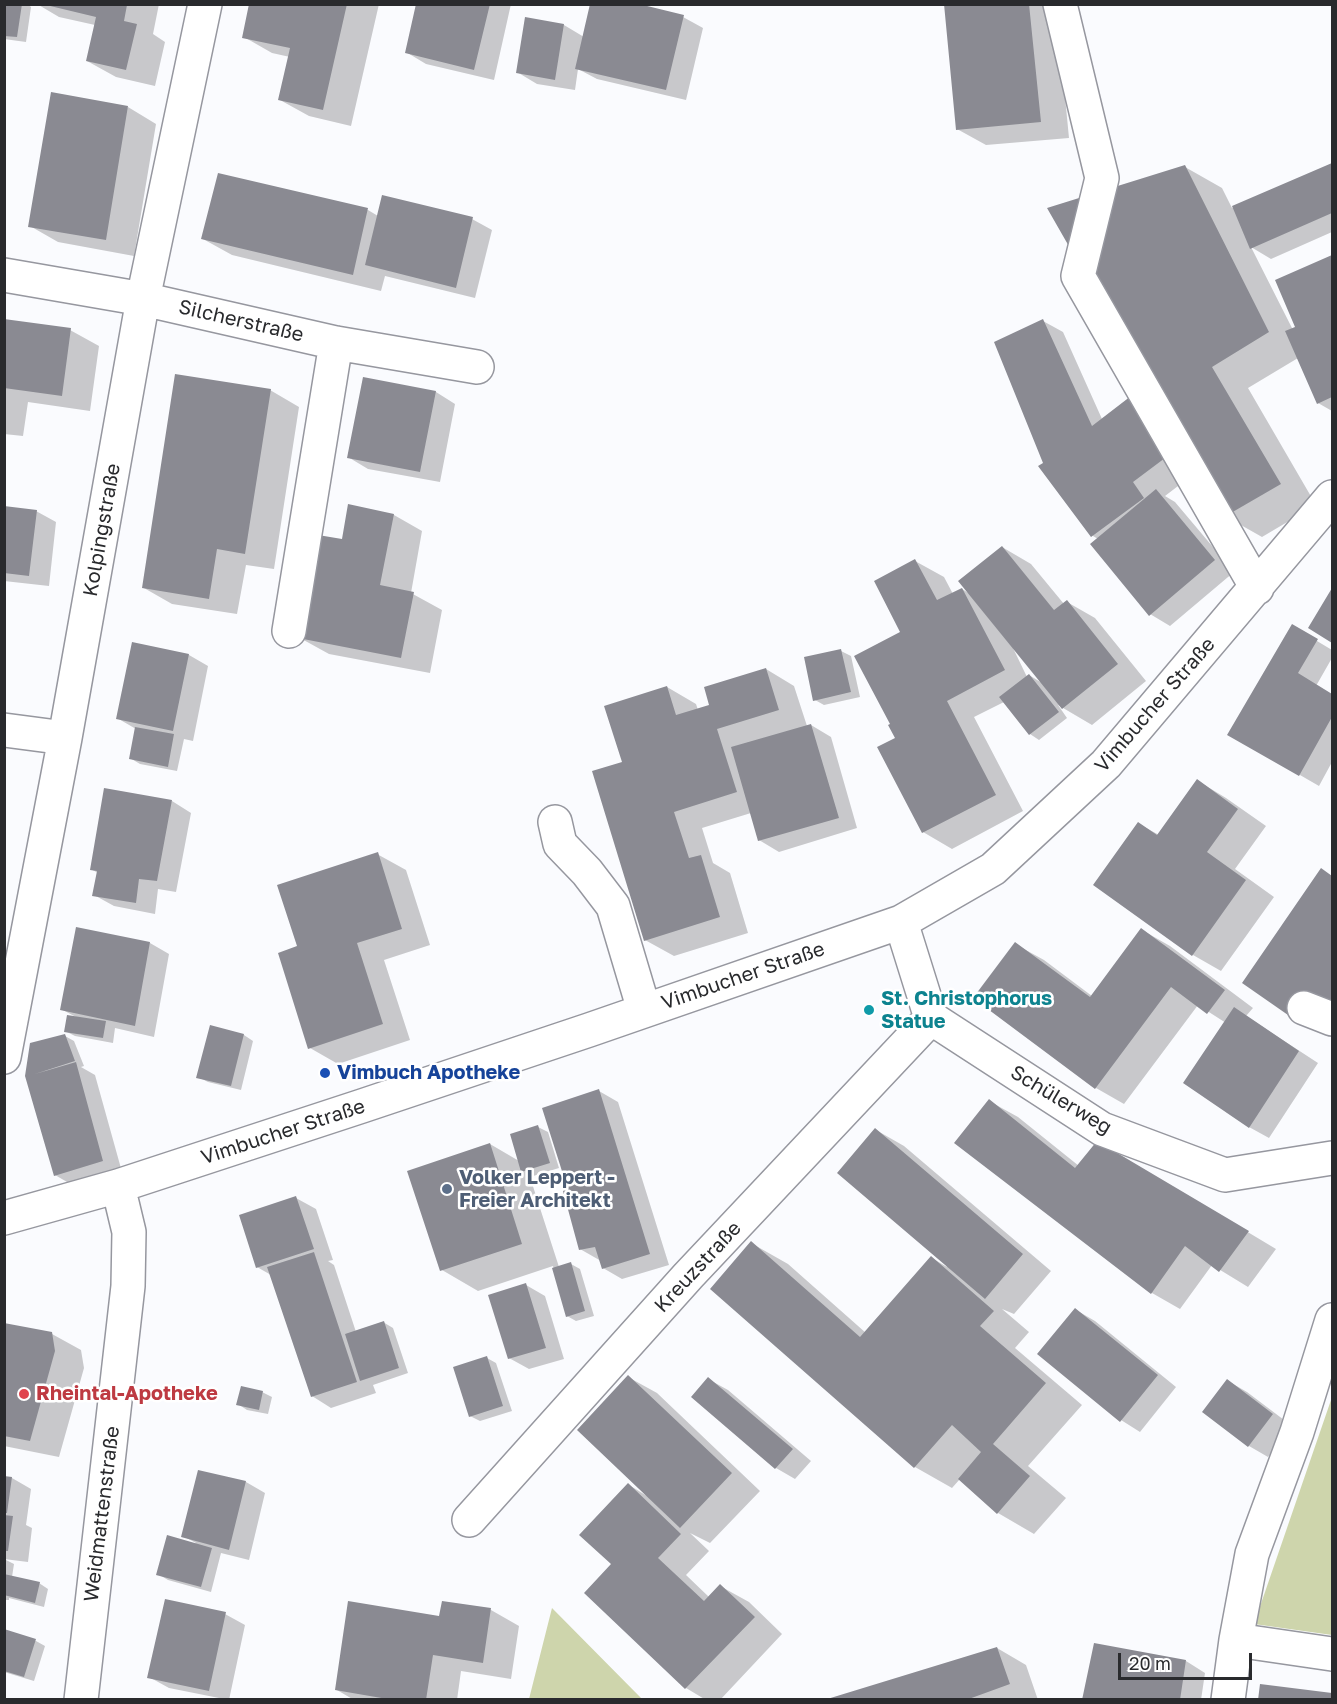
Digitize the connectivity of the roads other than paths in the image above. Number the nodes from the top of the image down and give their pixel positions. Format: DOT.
graph roads {
  1 [pos="205,4"];
  2 [pos="1060,4"];
  3 [pos="4,275"];
  4 [pos="142,299"];
  5 [pos="336,343"];
  6 [pos="477,367"];
  7 [pos="1332,497"];
  8 [pos="1257,588"];
  9 [pos="289,631"];
  10 [pos="4,730"];
  11 [pos="65,738"];
  12 [pos="555,822"];
  13 [pos="902,922"];
  14 [pos="644,1010"];
  15 [pos="932,1018"];
  16 [pos="4,1057"];
  17 [pos="1332,1158"];
  18 [pos="118,1186"];
  19 [pos="5,1214"];
  20 [pos="1332,1320"];
  21 [pos="469,1520"];
  22 [pos="1236,1640"];
  23 [pos="1332,1654"];
  24 [pos="81,1700"];
  25 [pos="1228,1700"];
  1 -- 4 [label="street, Kolpingstraße"];
  2 -- 8 [label="street"];
  3 -- 4 [label="street, Silcherstraße"];
  4 -- 5 [label="street, Silcherstraße"];
  4 -- 11 [label="street, Kolpingstraße"];
  5 -- 6 [label="street, Silcherstraße"];
  5 -- 9 [label="street"];
  7 -- 8 [label="street, Vimbucher Straße"];
  8 -- 13 [label="street, Vimbucher Straße"];
  10 -- 11 [label="street"];
  11 -- 16 [label="street, Kolpingstraße"];
  12 -- 14 [label="street"];
  13 -- 14 [label="street, Vimbucher Straße"];
  13 -- 15 [label="street"];
  14 -- 18 [label="street, Vimbucher Straße"];
  15 -- 17 [label="street, Schülerweg"];
  15 -- 21 [label="street, Kreuzstraße"];
  18 -- 19 [label="street, Vimbucher Straße"];
  18 -- 24 [label="street, Weidmattenstraße"];
  20 -- 22 [label="street"];
  22 -- 23 [label="street"];
  22 -- 25 [label="street"];
}
